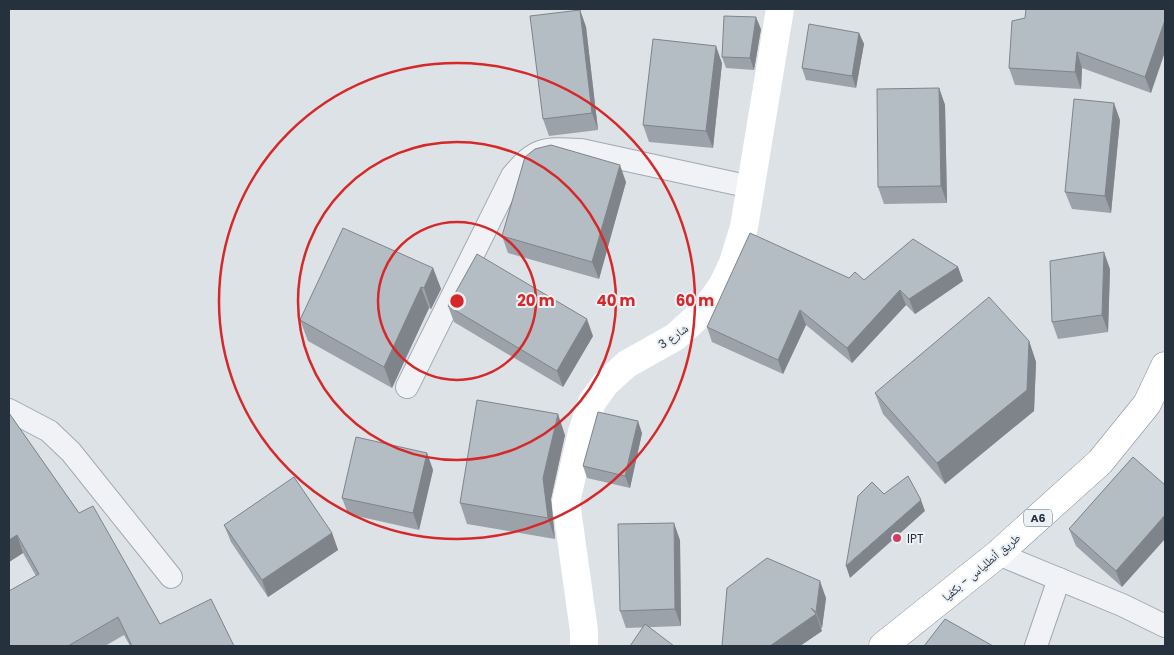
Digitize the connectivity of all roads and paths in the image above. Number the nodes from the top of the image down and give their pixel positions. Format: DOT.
graph roads {
  1 [pos="780,9"];
  2 [pos="751,187"];
  3 [pos="1165,366"];
  4 [pos="407,387"];
  5 [pos="9,410"];
  6 [pos="998,554"];
  7 [pos="171,577"];
  8 [pos="1059,579"];
  9 [pos="1165,626"];
  10 [pos="584,646"];
  11 [pos="883,646"];
  12 [pos="1036,646"];
  1 -- 2 [label="main road, شارع 3"];
  2 -- 4 [label="street"];
  2 -- 10 [label="main road, شارع 3"];
  3 -- 6 [label="main road, طريق أنطلياس - بكفيا / A6"];
  5 -- 7 [label="street"];
  6 -- 8 [label="street"];
  6 -- 11 [label="main road, طريق أنطلياس - بكفيا / A6"];
  8 -- 9 [label="street"];
  8 -- 12 [label="street"];
}
